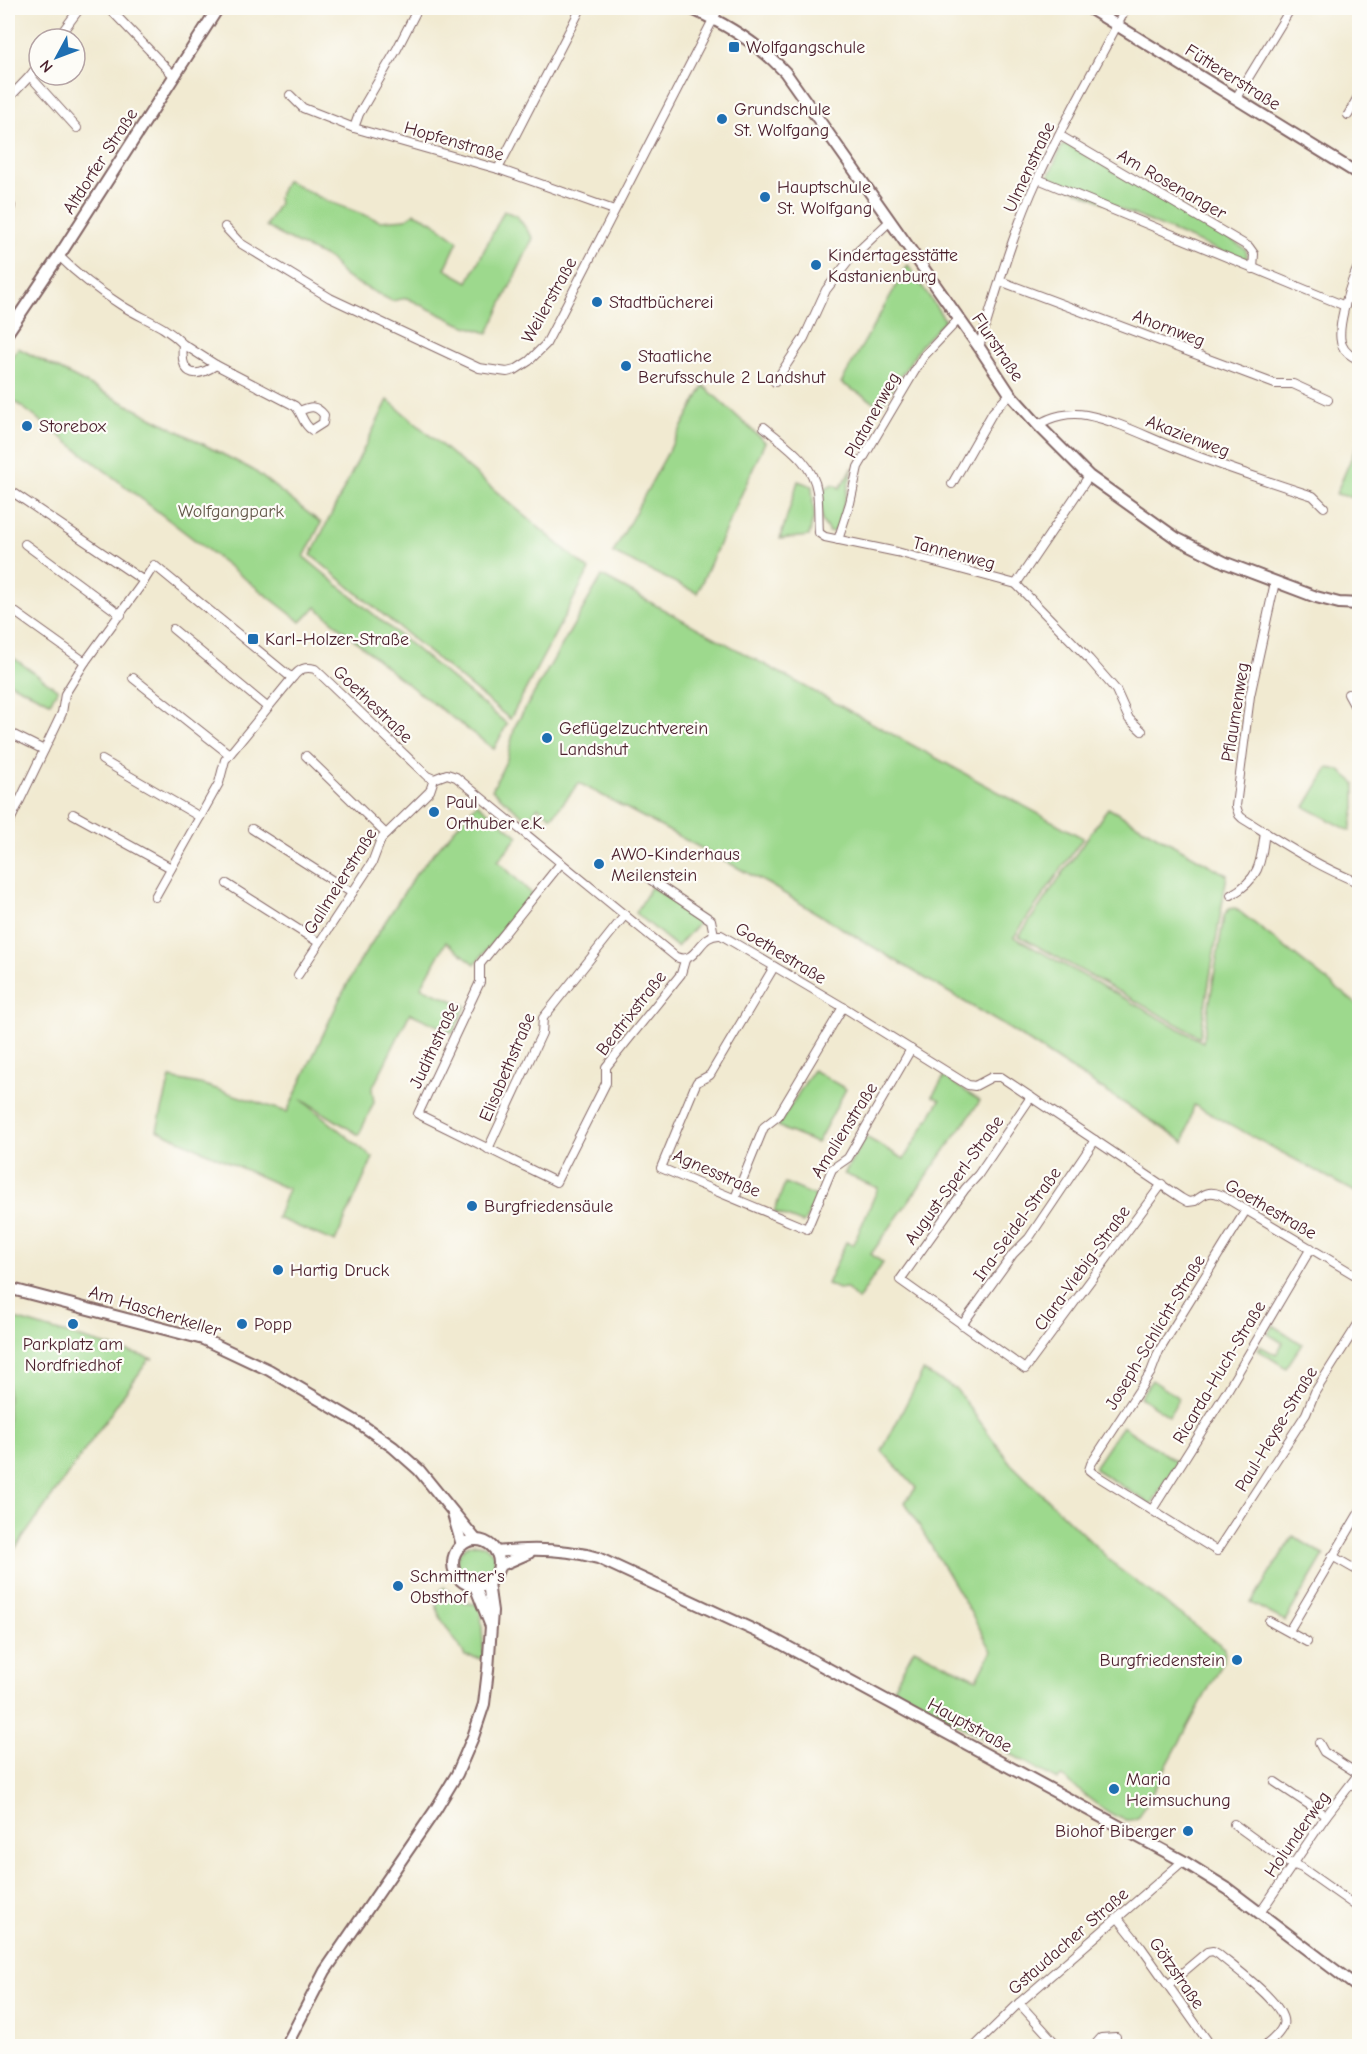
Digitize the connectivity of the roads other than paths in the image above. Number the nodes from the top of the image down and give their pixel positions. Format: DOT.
graph roads {
  1 [pos="80,8"];
  2 [pos="109,8"];
  3 [pos="218,8"];
  4 [pos="418,8"];
  5 [pos="581,8"];
  6 [pos="690,8"];
  7 [pos="719,8"];
  8 [pos="1089,8"];
  9 [pos="1126,8"];
  10 [pos="1292,8"];
  11 [pos="712,18"];
  12 [pos="1118,25"];
  13 [pos="66,27"];
  14 [pos="174,75"];
  15 [pos="27,79"];
  16 [pos="40,87"];
  17 [pos="1359,93"];
  18 [pos="290,95"];
  19 [pos="1236,98"];
  20 [pos="8,99"];
  21 [pos="1348,115"];
  22 [pos="77,128"];
  23 [pos="354,128"];
  24 [pos="1059,135"];
  25 [pos="498,169"];
  26 [pos="1359,175"];
  27 [pos="1038,179"];
  28 [pos="8,200"];
  29 [pos="614,210"];
  30 [pos="8,218"];
  31 [pos="890,222"];
  32 [pos="225,227"];
  33 [pos="59,256"];
  34 [pos="1359,262"];
  35 [pos="1252,269"];
  36 [pos="1000,281"];
  37 [pos="1345,306"];
  38 [pos="959,319"];
  39 [pos="8,332"];
  40 [pos="183,344"];
  41 [pos="979,347"];
  42 [pos="1359,360"];
  43 [pos="216,365"];
  44 [pos="776,382"];
  45 [pos="1010,394"];
  46 [pos="1328,400"];
  47 [pos="300,411"];
  48 [pos="1038,425"];
  49 [pos="764,427"];
  50 [pos="1089,476"];
  51 [pos="952,484"];
  52 [pos="8,489"];
  53 [pos="1324,507"];
  54 [pos="838,540"];
  55 [pos="25,544"];
  56 [pos="144,581"];
  57 [pos="1275,582"];
  58 [pos="1016,585"];
  59 [pos="1359,604"];
  60 [pos="8,607"];
  61 [pos="121,615"];
  62 [pos="173,629"];
  63 [pos="85,662"];
  64 [pos="293,676"];
  65 [pos="133,678"];
  66 [pos="1348,694"];
  67 [pos="267,707"];
  68 [pos="1359,716"];
  69 [pos="1142,731"];
  70 [pos="8,732"];
  71 [pos="44,750"];
  72 [pos="229,754"];
  73 [pos="306,756"];
  74 [pos="102,760"];
  75 [pos="434,779"];
  76 [pos="8,798"];
  77 [pos="19,803"];
  78 [pos="73,814"];
  79 [pos="200,817"];
  80 [pos="8,825"];
  81 [pos="252,829"];
  82 [pos="1265,831"];
  83 [pos="386,834"];
  84 [pos="561,863"];
  85 [pos="171,868"];
  86 [pos="651,880"];
  87 [pos="1359,883"];
  88 [pos="227,884"];
  89 [pos="352,893"];
  90 [pos="1231,895"];
  91 [pos="154,897"];
  92 [pos="625,915"];
  93 [pos="714,935"];
  94 [pos="318,942"];
  95 [pos="685,960"];
  96 [pos="774,966"];
  97 [pos="298,975"];
  98 [pos="843,1007"];
  99 [pos="910,1049"];
  100 [pos="1030,1097"];
  101 [pos="1095,1140"];
  102 [pos="488,1149"];
  103 [pos="556,1182"];
  104 [pos="1162,1184"];
  105 [pos="735,1198"];
  106 [pos="1246,1210"];
  107 [pos="807,1229"];
  108 [pos="1311,1248"];
  109 [pos="1359,1278"];
  110 [pos="8,1288"];
  111 [pos="1359,1321"];
  112 [pos="962,1325"];
  113 [pos="1152,1510"];
  114 [pos="1359,1511"];
  115 [pos="453,1514"];
  116 [pos="476,1540"];
  117 [pos="462,1545"];
  118 [pos="535,1550"];
  119 [pos="496,1552"];
  120 [pos="1332,1556"];
  121 [pos="499,1566"];
  122 [pos="1359,1572"];
  123 [pos="488,1583"];
  124 [pos="475,1586"];
  125 [pos="1269,1621"];
  126 [pos="490,1624"];
  127 [pos="1289,1631"];
  128 [pos="1307,1642"];
  129 [pos="1319,1743"];
  130 [pos="1359,1774"];
  131 [pos="1275,1782"];
  132 [pos="1326,1816"];
  133 [pos="1234,1824"];
  134 [pos="1183,1861"];
  135 [pos="1293,1864"];
  136 [pos="1359,1909"];
  137 [pos="1260,1913"];
  138 [pos="1118,1918"];
  139 [pos="1168,1985"];
  140 [pos="1359,1989"];
  141 [pos="1019,2003"];
  142 [pos="1116,2037"];
  143 [pos="286,2046"];
  144 [pos="975,2046"];
  145 [pos="1058,2046"];
  146 [pos="1094,2046"];
  147 [pos="1208,2046"];
  148 [pos="1265,2046"];
  1 -- 13 [label="street"];
  2 -- 14 [label="street"];
  3 -- 14 [label="street, Altdorfer Straße"];
  4 -- 23 [label="street"];
  5 -- 25 [label="street"];
  6 -- 11 [label="street, Flurstraße"];
  7 -- 11 [label="street, Weilerstraße"];
  8 -- 12 [label="street, Füttererstraße"];
  9 -- 12 [label="street, Ulmenstraße"];
  10 -- 19 [label="street"];
  11 -- 29 [label="street, Weilerstraße"];
  11 -- 31 [label="street, Flurstraße"];
  12 -- 19 [label="street, Füttererstraße"];
  12 -- 24 [label="street, Ulmenstraße"];
  14 -- 33 [label="street, Altdorfer Straße"];
  15 -- 20 [label="street"];
  16 -- 22 [label="street"];
  17 -- 21 [label="street"];
  18 -- 23 [label="street, Hopfenstraße"];
  19 -- 26 [label="street, Füttererstraße"];
  23 -- 25 [label="street, Hopfenstraße"];
  24 -- 27 [label="street, Ulmenstraße"];
  24 -- 35 [label="street, Am Rosenanger"];
  25 -- 29 [label="street, Hopfenstraße"];
  27 -- 35 [label="street"];
  27 -- 36 [label="street, Ulmenstraße"];
  28 -- 30 [label="street"];
  29 -- 32 [label="street, Weilerstraße"];
  31 -- 38 [label="street, Flurstraße"];
  31 -- 44 [label="street"];
  33 -- 39 [label="street, Altdorfer Straße"];
  33 -- 40 [label="street"];
  34 -- 37 [label="street"];
  35 -- 37 [label="street"];
  36 -- 41 [label="street, Ulmenstraße"];
  36 -- 46 [label="street, Ahornweg"];
  37 -- 42 [label="street"];
  38 -- 41 [label="street, Flurstraße"];
  38 -- 54 [label="street, Platanenweg"];
  40 -- 43 [label="street"];
  40 -- 43 [label="street"];
  41 -- 45 [label="street, Flurstraße"];
  43 -- 47 [label="street"];
  45 -- 48 [label="street, Flurstraße"];
  45 -- 51 [label="street"];
  48 -- 50 [label="street, Flurstraße"];
  48 -- 53 [label="street, Akazienweg"];
  49 -- 54 [label="street, Tannenweg"];
  50 -- 57 [label="street, Flurstraße"];
  50 -- 58 [label="street"];
  52 -- 56 [label="street"];
  54 -- 58 [label="street, Tannenweg"];
  55 -- 61 [label="street"];
  56 -- 61 [label="street"];
  56 -- 64 [label="street"];
  57 -- 59 [label="street, Flurstraße"];
  57 -- 82 [label="street, Pflaumenweg"];
  58 -- 69 [label="street, Tannenweg"];
  60 -- 63 [label="street"];
  61 -- 63 [label="street"];
  62 -- 67 [label="street"];
  63 -- 71 [label="street"];
  64 -- 67 [label="street"];
  64 -- 75 [label="street, Goethestraße"];
  65 -- 72 [label="street"];
  66 -- 68 [label="street"];
  67 -- 72 [label="street"];
  70 -- 71 [label="street"];
  71 -- 77 [label="street"];
  72 -- 79 [label="street"];
  73 -- 83 [label="street"];
  74 -- 79 [label="street"];
  75 -- 83 [label="street, Gallmeierstraße"];
  75 -- 84 [label="street"];
  76 -- 77 [label="street"];
  77 -- 80 [label="street"];
  78 -- 85 [label="street"];
  79 -- 85 [label="street"];
  81 -- 89 [label="street"];
  82 -- 87 [label="street, Pflaumenweg"];
  82 -- 90 [label="street"];
  83 -- 89 [label="street, Gallmeierstraße"];
  84 -- 92 [label="street"];
  84 -- 102 [label="street, Judithstraße"];
  85 -- 91 [label="street"];
  86 -- 93 [label="street"];
  88 -- 94 [label="street"];
  89 -- 94 [label="street, Gallmeierstraße"];
  92 -- 95 [label="street"];
  92 -- 102 [label="street, Elisabethstraße"];
  93 -- 95 [label="street, Goethestraße"];
  93 -- 96 [label="street, Goethestraße"];
  94 -- 97 [label="street, Gallmeierstraße"];
  95 -- 103 [label="street, Beatrixstraße"];
  96 -- 98 [label="street, Goethestraße"];
  96 -- 105 [label="street, Agnesstraße"];
  98 -- 99 [label="street, Goethestraße"];
  98 -- 105 [label="street"];
  99 -- 100 [label="street, Goethestraße"];
  99 -- 107 [label="street, Amalienstraße"];
  100 -- 101 [label="street, Goethestraße"];
  100 -- 112 [label="street, August-Sperl-Straße"];
  101 -- 104 [label="street, Goethestraße"];
  101 -- 112 [label="street, Ina-Seidel-Straße"];
  102 -- 103 [label="street, Judithstraße"];
  104 -- 106 [label="street, Goethestraße"];
  104 -- 112 [label="street, Clara-Viebig-Straße"];
  105 -- 107 [label="street, Agnesstraße"];
  106 -- 108 [label="street, Goethestraße"];
  106 -- 113 [label="street, Joseph-Schlicht-Straße"];
  108 -- 109 [label="street, Goethestraße"];
  108 -- 113 [label="street, Ricarda-Huch-Straße"];
  110 -- 115 [label="street, Am Hascherkeller"];
  111 -- 113 [label="street, Paul-Heyse-Straße"];
  114 -- 120 [label="street"];
  115 -- 116 [label="street"];
  115 -- 117 [label="street"];
  116 -- 117 [label="street"];
  116 -- 119 [label="street"];
  117 -- 124 [label="street"];
  118 -- 119 [label="street, Hauptstraße"];
  118 -- 121 [label="street, Hauptstraße"];
  118 -- 134 [label="street, Hauptstraße"];
  119 -- 121 [label="street"];
  120 -- 122 [label="street"];
  120 -- 127 [label="street"];
  121 -- 123 [label="street"];
  123 -- 124 [label="street"];
  123 -- 126 [label="street"];
  124 -- 126 [label="street"];
  125 -- 127 [label="street"];
  126 -- 143 [label="street"];
  127 -- 128 [label="street"];
  129 -- 130 [label="street"];
  130 -- 132 [label="street, Holunderweg"];
  131 -- 132 [label="street"];
  132 -- 135 [label="street, Holunderweg"];
  133 -- 135 [label="street"];
  134 -- 137 [label="street, Hauptstraße"];
  134 -- 138 [label="street, Gstaudacher Straße"];
  135 -- 136 [label="street"];
  135 -- 137 [label="street, Holunderweg"];
  137 -- 140 [label="street, Hauptstraße"];
  138 -- 139 [label="street, Götzstraße"];
  138 -- 141 [label="street, Gstaudacher Straße"];
  139 -- 147 [label="street, Götzstraße"];
  139 -- 148 [label="street"];
  141 -- 144 [label="street, Gstaudacher Straße"];
  141 -- 145 [label="street"];
  142 -- 146 [label="street"];
}
